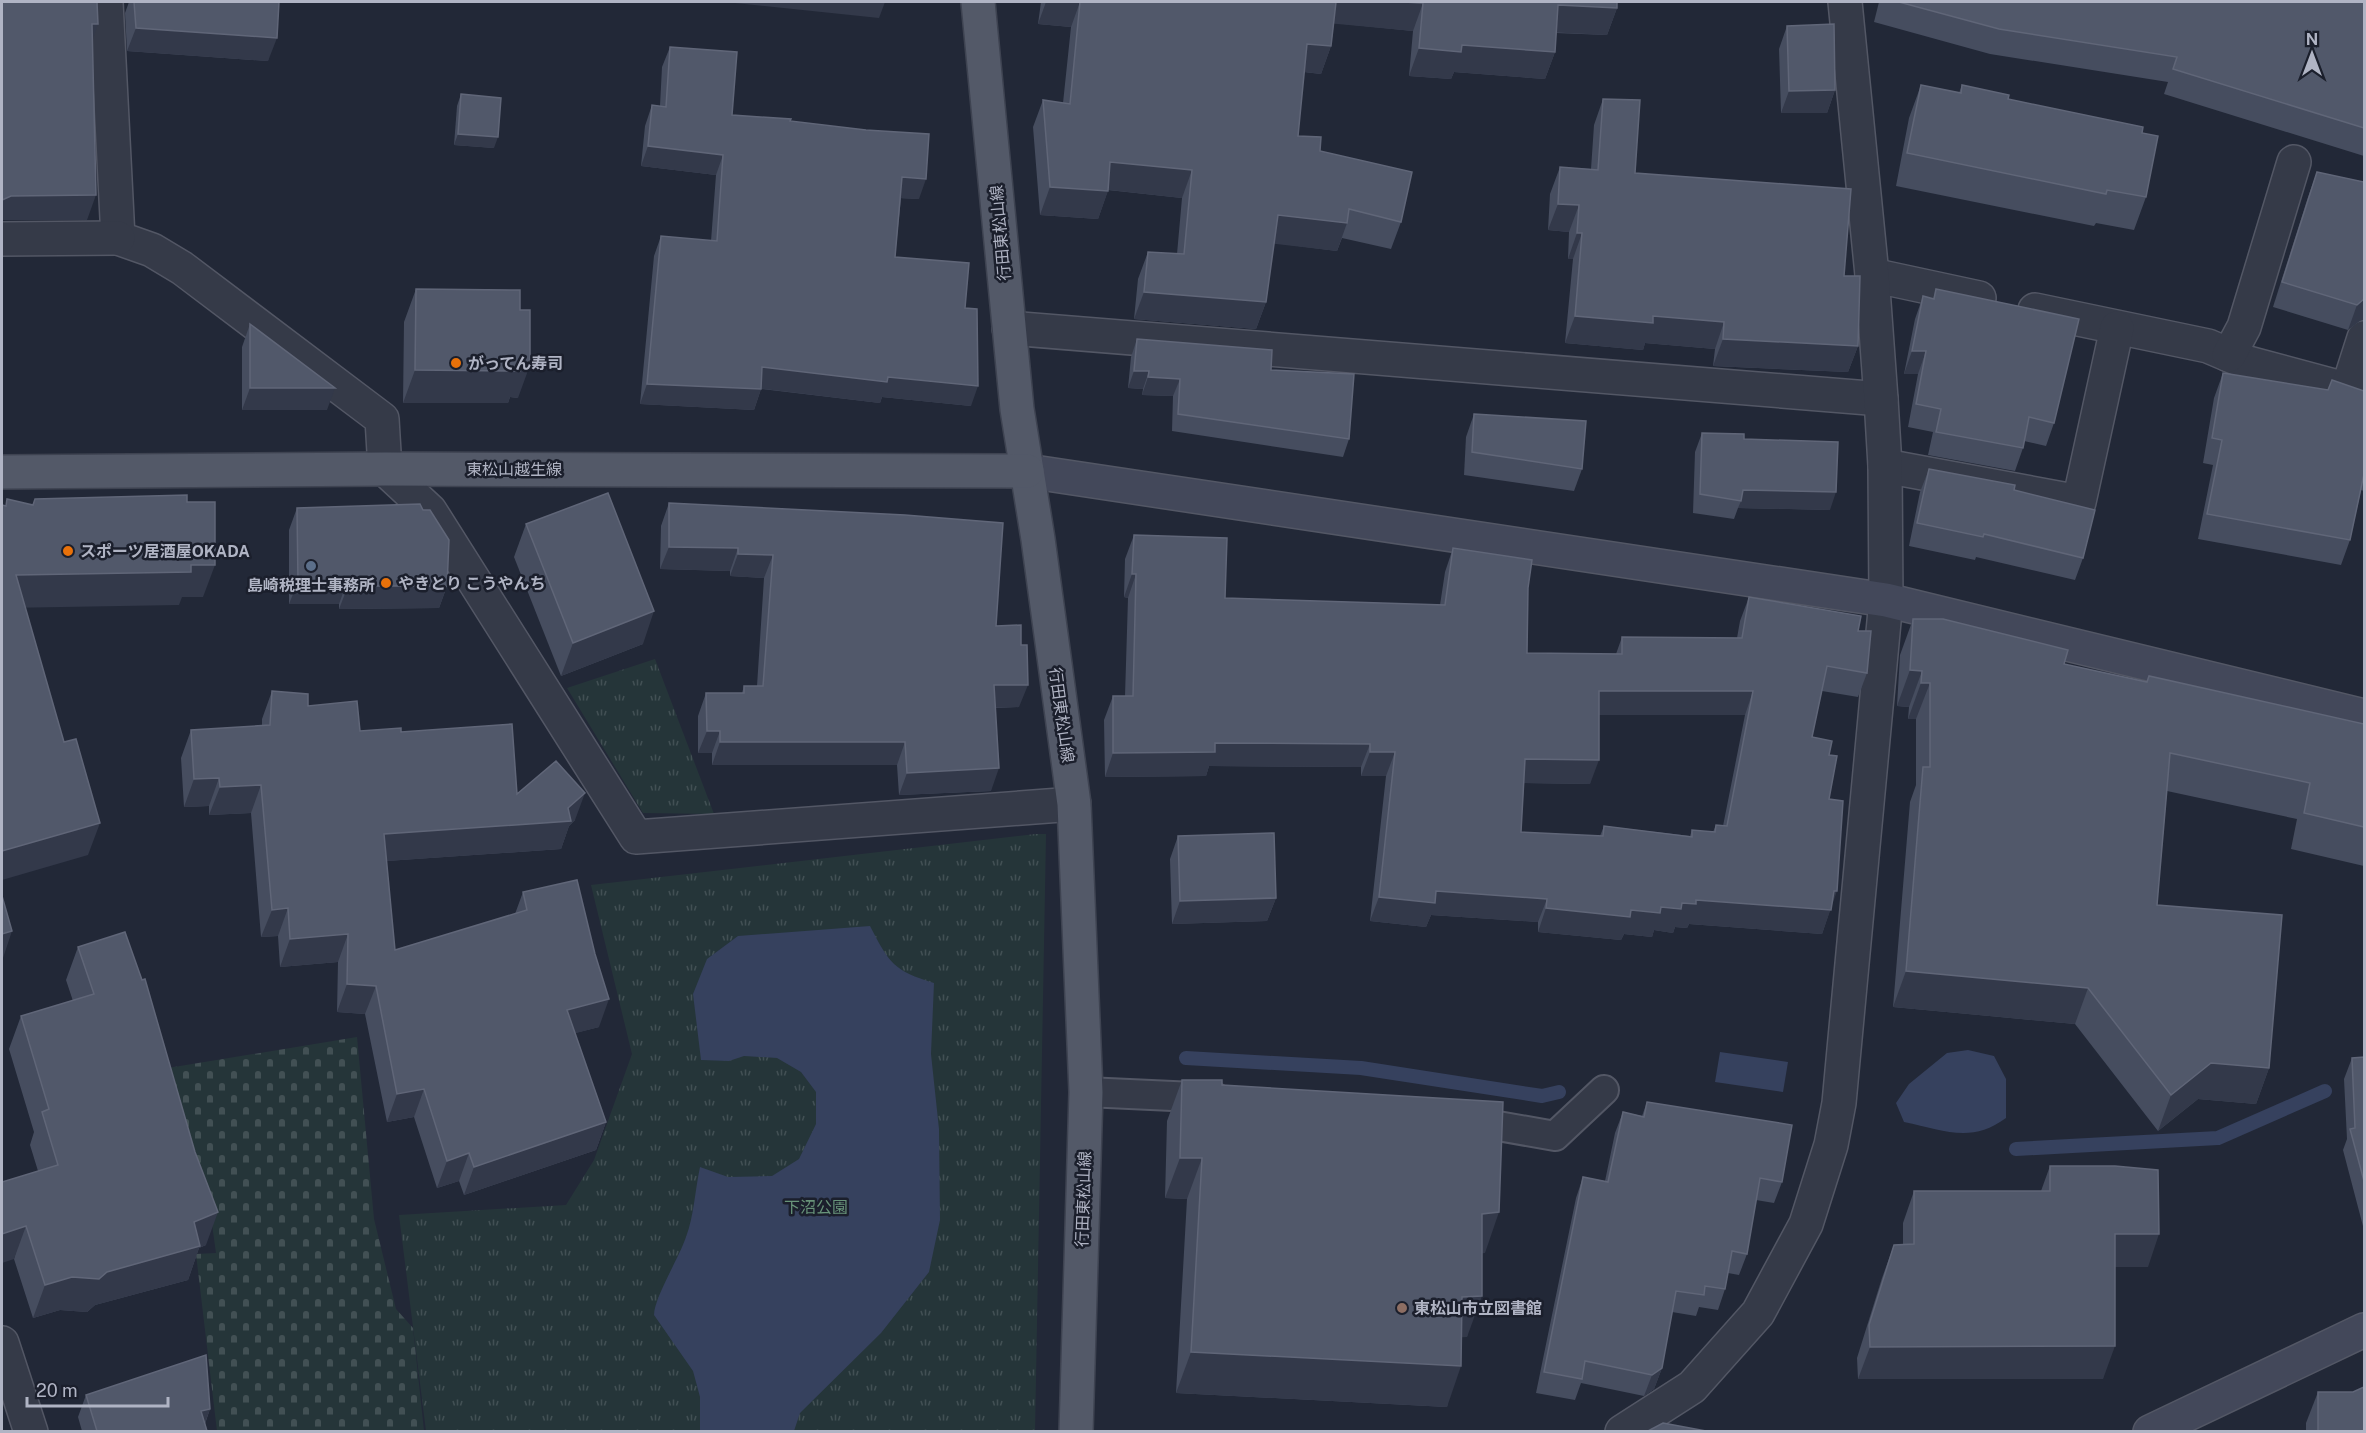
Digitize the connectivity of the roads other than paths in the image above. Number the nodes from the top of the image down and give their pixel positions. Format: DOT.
graph roads {
  1 [pos="106,2"];
  2 [pos="978,2"];
  3 [pos="1845,2"];
  4 [pos="2294,162"];
  5 [pos="118,238"];
  6 [pos="2,239"];
  7 [pos="1872,276"];
  8 [pos="1008,328"];
  9 [pos="2117,328"];
  10 [pos="2364,338"];
  11 [pos="2229,355"];
  12 [pos="2356,391"];
  13 [pos="1881,399"];
  14 [pos="1885,466"];
  15 [pos="386,469"];
  16 [pos="1027,471"];
  17 [pos="2,472"];
  18 [pos="1886,600"];
  19 [pos="2364,716"];
  20 [pos="1074,804"];
  21 [pos="1604,1090"];
  22 [pos="1086,1092"];
  23 [pos="1248,1099"];
  24 [pos="1442,1116"];
  25 [pos="2364,1330"];
  26 [pos="2,1343"];
  27 [pos="2167,1428"];
  28 [pos="31,1431"];
  29 [pos="1076,1431"];
  30 [pos="1622,1431"];
  1 -- 5 [label="street"];
  2 -- 8 [label="main road, 行田東松山線"];
  3 -- 7 [label="street"];
  4 -- 11 [label="street"];
  5 -- 6 [label="street"];
  5 -- 15 [label="street"];
  7 -- 9 [label="street"];
  7 -- 13 [label="street"];
  8 -- 13 [label="street"];
  8 -- 16 [label="main road, 行田東松山線"];
  9 -- 11 [label="street"];
  9 -- 14 [label="street"];
  10 -- 12 [label="street"];
  11 -- 12 [label="street"];
  13 -- 14 [label="street"];
  14 -- 18 [label="street"];
  15 -- 16 [label="main road, 東松山越生線"];
  15 -- 17 [label="main road, 東松山越生線"];
  15 -- 20 [label="street"];
  16 -- 18 [label="street"];
  16 -- 20 [label="main road, 行田東松山線"];
  18 -- 19 [label="street"];
  18 -- 30 [label="street"];
  20 -- 22 [label="main road, 行田東松山線"];
  21 -- 24 [label="lane"];
  22 -- 23 [label="lane"];
  22 -- 29 [label="main road, 行田東松山線"];
  25 -- 27 [label="street"];
  26 -- 28 [label="street"];
}
